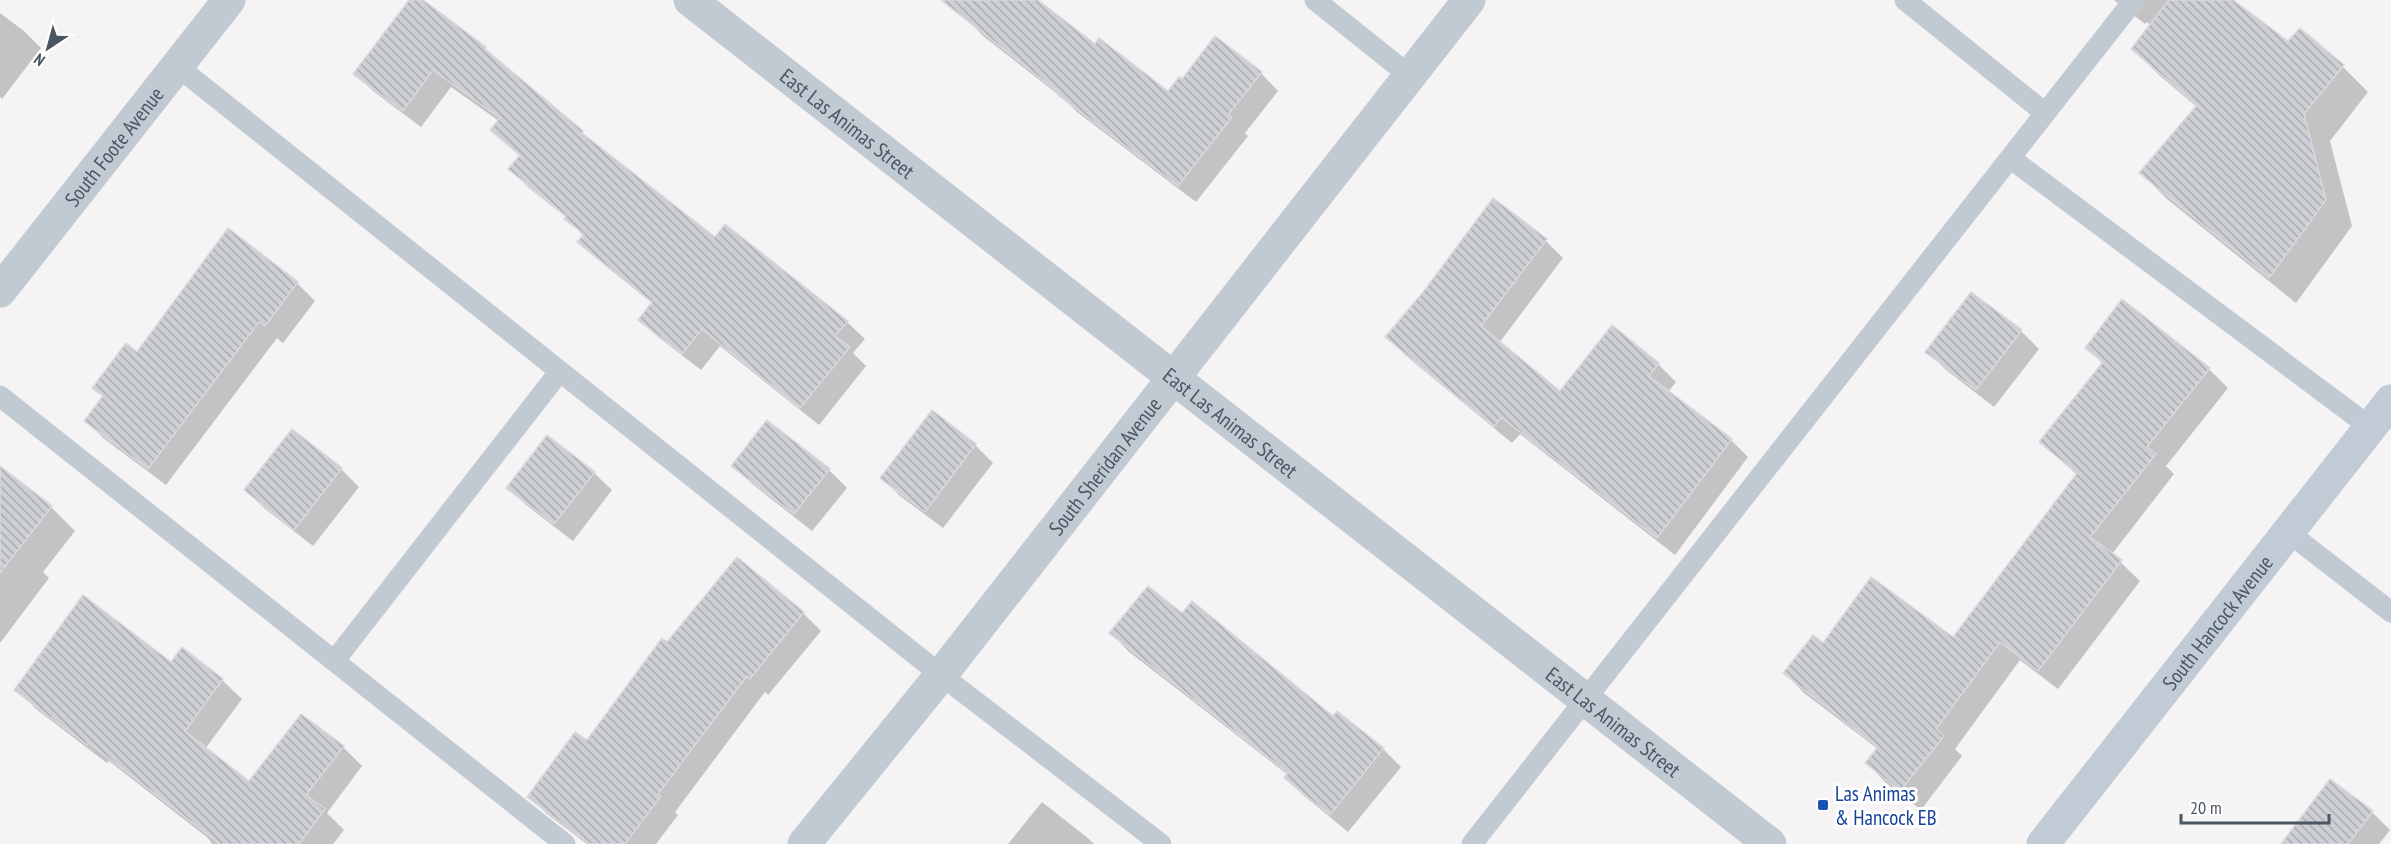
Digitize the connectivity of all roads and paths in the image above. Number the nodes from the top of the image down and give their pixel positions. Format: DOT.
graph roads {
  1 [pos="229,0"];
  2 [pos="690,0"];
  3 [pos="1316,0"];
  4 [pos="1469,0"];
  5 [pos="1905,0"];
  6 [pos="2134,0"];
  7 [pos="177,66"];
  8 [pos="1410,76"];
  9 [pos="2045,113"];
  10 [pos="2010,158"];
  11 [pos="0,291"];
  12 [pos="560,370"];
  13 [pos="1173,377"];
  14 [pos="0,396"];
  15 [pos="2391,401"];
  16 [pos="2370,428"];
  17 [pos="2288,532"];
  18 [pos="2391,612"];
  19 [pos="335,660"];
  20 [pos="941,675"];
  21 [pos="1585,700"];
  22 [pos="565,844"];
  23 [pos="804,844"];
  24 [pos="1161,844"];
  25 [pos="1472,844"];
  26 [pos="1770,844"];
  27 [pos="2043,844"];
  1 -- 7 [label="street, South Foote Avenue"];
  2 -- 13 [label="street, East Las Animas Street"];
  3 -- 8 [label="lane"];
  4 -- 8 [label="street, South Sheridan Avenue"];
  5 -- 9 [label="lane"];
  6 -- 9 [label="lane"];
  7 -- 11 [label="street, South Foote Avenue"];
  7 -- 12 [label="lane"];
  8 -- 13 [label="street, South Sheridan Avenue"];
  9 -- 10 [label="lane"];
  10 -- 16 [label="lane"];
  10 -- 21 [label="lane"];
  12 -- 19 [label="lane"];
  12 -- 20 [label="lane"];
  13 -- 20 [label="street, South Sheridan Avenue"];
  13 -- 21 [label="street, East Las Animas Street"];
  14 -- 19 [label="lane"];
  15 -- 16 [label="main road, South Hancock Avenue"];
  16 -- 17 [label="main road, South Hancock Avenue"];
  17 -- 18 [label="lane"];
  17 -- 27 [label="main road, South Hancock Avenue"];
  19 -- 22 [label="lane"];
  20 -- 23 [label="street, South Sheridan Avenue"];
  20 -- 24 [label="lane"];
  21 -- 25 [label="lane"];
  21 -- 26 [label="street, East Las Animas Street"];
}
